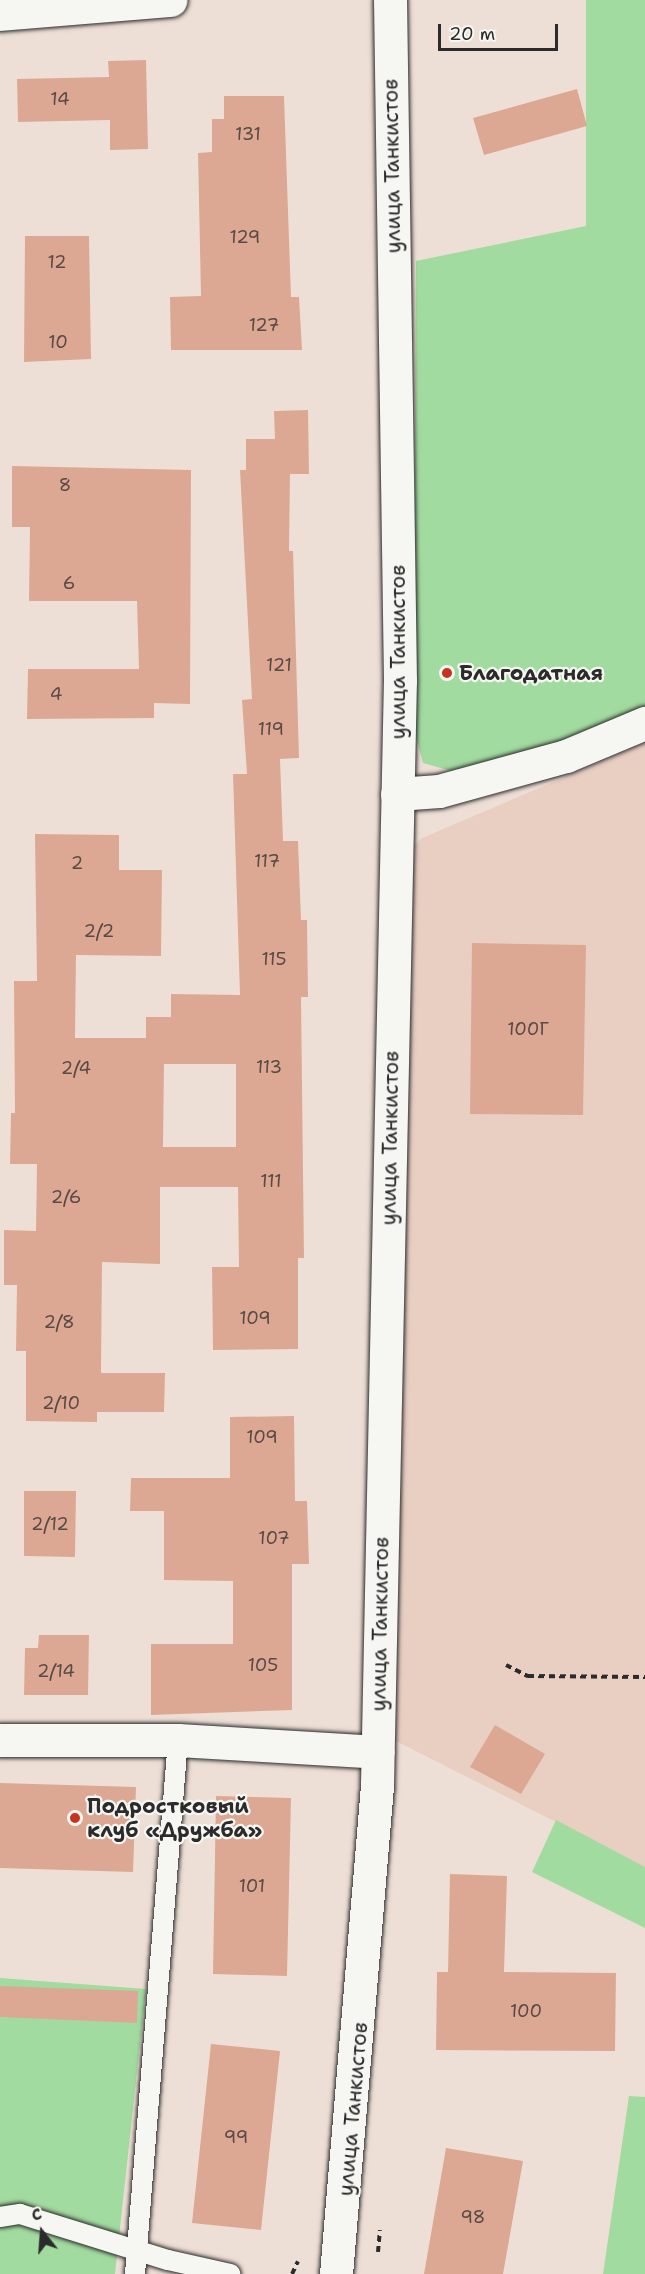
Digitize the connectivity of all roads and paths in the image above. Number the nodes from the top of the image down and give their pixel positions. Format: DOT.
graph roads {
  1 [pos="170,0"];
  2 [pos="390,0"];
  3 [pos="0,14"];
  4 [pos="645,723"];
  5 [pos="397,794"];
  6 [pos="506,1665"];
  7 [pos="645,1677"];
  8 [pos="0,1740"];
  9 [pos="178,1740"];
  10 [pos="378,1752"];
  11 [pos="0,2217"];
  12 [pos="137,2249"];
  13 [pos="135,2274"];
  14 [pos="230,2274"];
  15 [pos="336,2274"];
  1 -- 3 [label="main road"];
  2 -- 5 [label="main road, улица Танкистов"];
  4 -- 5 [label="main road"];
  5 -- 10 [label="main road, улица Танкистов"];
  6 -- 7 [label="path"];
  8 -- 9 [label="main road"];
  9 -- 10 [label="main road"];
  9 -- 12 [label="lane"];
  10 -- 15 [label="main road, улица Танкистов"];
  11 -- 12 [label="lane"];
  12 -- 13 [label="lane"];
  12 -- 14 [label="lane"];
}
